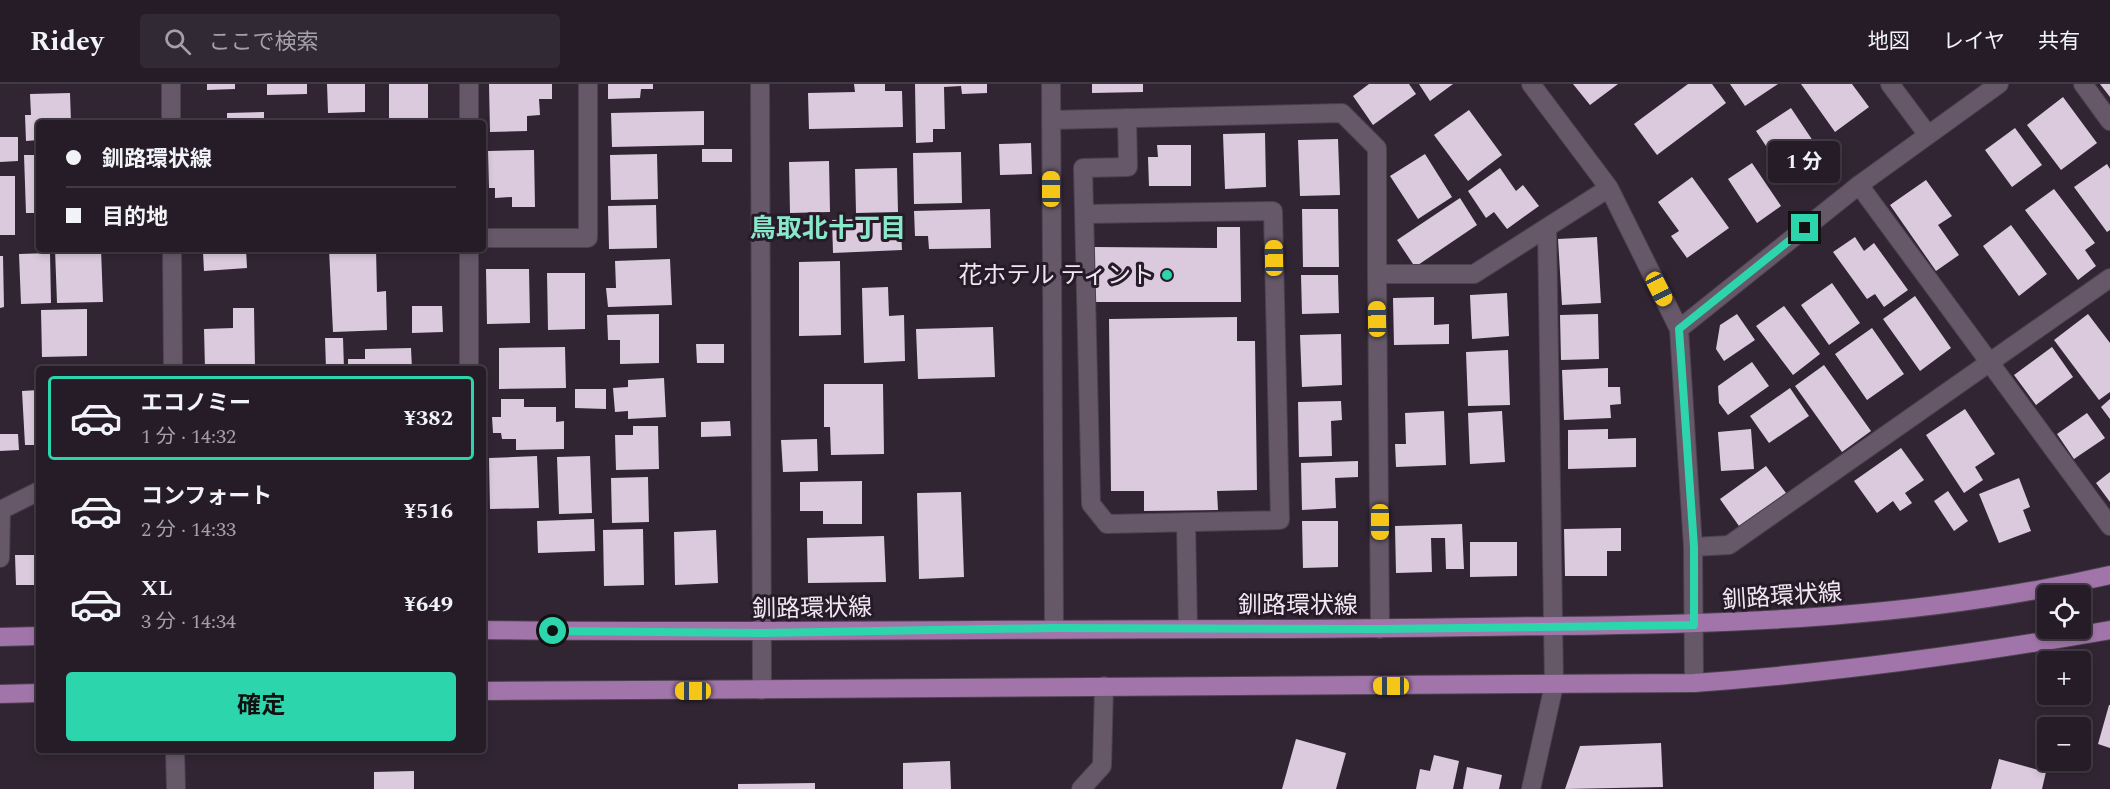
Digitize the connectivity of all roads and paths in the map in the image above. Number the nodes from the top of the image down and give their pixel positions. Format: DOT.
graph roads {
  1 [pos="171,84"];
  2 [pos="469,84"];
  3 [pos="588,84"];
  4 [pos="760,84"];
  5 [pos="1051,84"];
  6 [pos="1531,84"];
  7 [pos="1890,84"];
  8 [pos="1999,84"];
  9 [pos="2083,84"];
  10 [pos="1127,118"];
  11 [pos="171,120"];
  12 [pos="469,120"];
  13 [pos="1051,120"];
  14 [pos="2110,121"];
  15 [pos="1928,135"];
  16 [pos="1859,185"];
  17 [pos="1609,188"];
  18 [pos="1084,214"];
  19 [pos="1546,228"];
  20 [pos="486,238"];
  21 [pos="172,252"];
  22 [pos="470,252"];
  23 [pos="1377,274"];
  24 [pos="2110,278"];
  25 [pos="1679,329"];
  26 [pos="1990,362"];
  27 [pos="173,366"];
  28 [pos="469,366"];
  29 [pos="36,492"];
  30 [pos="1186,522"];
  31 [pos="2110,526"];
  32 [pos="1694,547"];
  33 [pos="0,558"];
  34 [pos="2110,575"];
  35 [pos="1694,625"];
  36 [pos="1552,626"];
  37 [pos="1054,628"];
  38 [pos="1188,629"];
  39 [pos="1380,629"];
  40 [pos="486,630"];
  41 [pos="2110,630"];
  42 [pos="762,633"];
  43 [pos="36,636"];
  44 [pos="0,637"];
  45 [pos="1694,683"];
  46 [pos="1554,685"];
  47 [pos="1104,686"];
  48 [pos="762,690"];
  49 [pos="486,691"];
  50 [pos="36,693"];
  51 [pos="0,694"];
  52 [pos="175,753"];
  53 [pos="176,789"];
  54 [pos="1081,789"];
  55 [pos="1531,789"];
  1 -- 11 [label="street"];
  2 -- 12 [label="street"];
  3 -- 20 [label="street"];
  4 -- 42 [label="street"];
  5 -- 13 [label="street"];
  6 -- 17 [label="street"];
  7 -- 15 [label="street"];
  8 -- 15 [label="street"];
  9 -- 14 [label="street"];
  10 -- 13 [label="street"];
  10 -- 18 [label="street"];
  10 -- 23 [label="street"];
  13 -- 37 [label="street"];
  15 -- 16 [label="street"];
  16 -- 25 [label="street"];
  16 -- 26 [label="street"];
  17 -- 19 [label="street"];
  17 -- 25 [label="street"];
  18 -- 30 [label="street"];
  18 -- 30 [label="street"];
  19 -- 23 [label="street"];
  19 -- 36 [label="street"];
  21 -- 27 [label="street"];
  22 -- 28 [label="street"];
  23 -- 39 [label="street"];
  24 -- 26 [label="street"];
  25 -- 32 [label="street"];
  26 -- 31 [label="street"];
  26 -- 32 [label="street"];
  29 -- 33 [label="street"];
  30 -- 38 [label="street"];
  32 -- 35 [label="street"];
  34 -- 35 [label="main road, 釧路環状線"];
  35 -- 36 [label="main road, 釧路環状線"];
  35 -- 45 [label="street"];
  36 -- 39 [label="main road, 釧路環状線"];
  36 -- 46 [label="street"];
  37 -- 38 [label="main road, 釧路環状線"];
  37 -- 42 [label="main road, 釧路環状線"];
  38 -- 39 [label="main road, 釧路環状線"];
  40 -- 42 [label="main road, 釧路環状線"];
  41 -- 45 [label="main road"];
  42 -- 48 [label="street"];
  43 -- 44 [label="main road"];
  45 -- 46 [label="main road"];
  46 -- 47 [label="main road"];
  46 -- 55 [label="street"];
  47 -- 48 [label="main road"];
  47 -- 54 [label="street"];
  48 -- 49 [label="main road"];
  50 -- 51 [label="main road"];
  52 -- 53 [label="street"];
}
